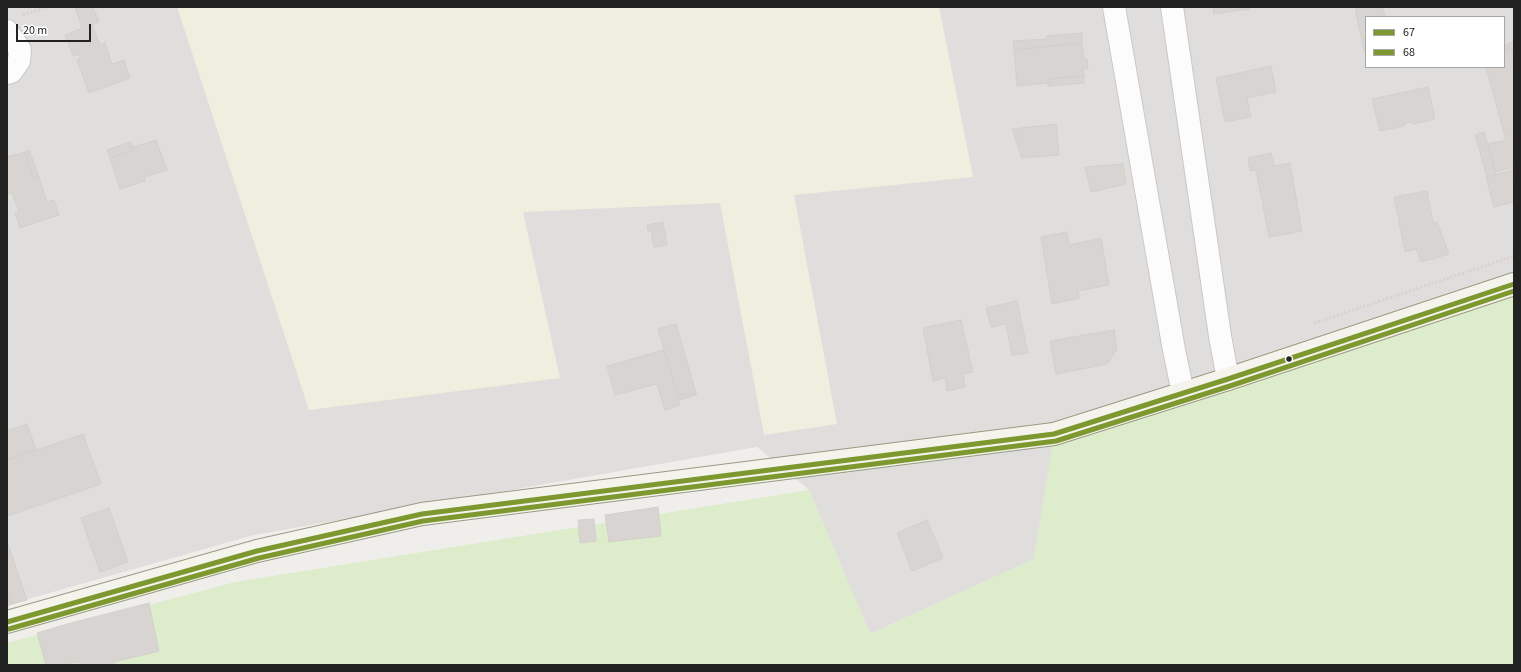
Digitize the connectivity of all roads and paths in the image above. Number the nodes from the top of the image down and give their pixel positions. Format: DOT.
graph roads {
  1 [pos="47,7"];
  2 [pos="1114,7"];
  3 [pos="1172,7"];
  4 [pos="14,23"];
  5 [pos="7,73"];
  6 [pos="1514,284"];
  7 [pos="1228,379"];
  8 [pos="1183,393"];
  9 [pos="7,622"];
  1 -- 4 [label="path"];
  2 -- 8 [label="street"];
  3 -- 7 [label="street"];
  4 -- 5 [label="street"];
  6 -- 7 [label="street"];
  7 -- 8 [label="street"];
  8 -- 9 [label="street"];
}
